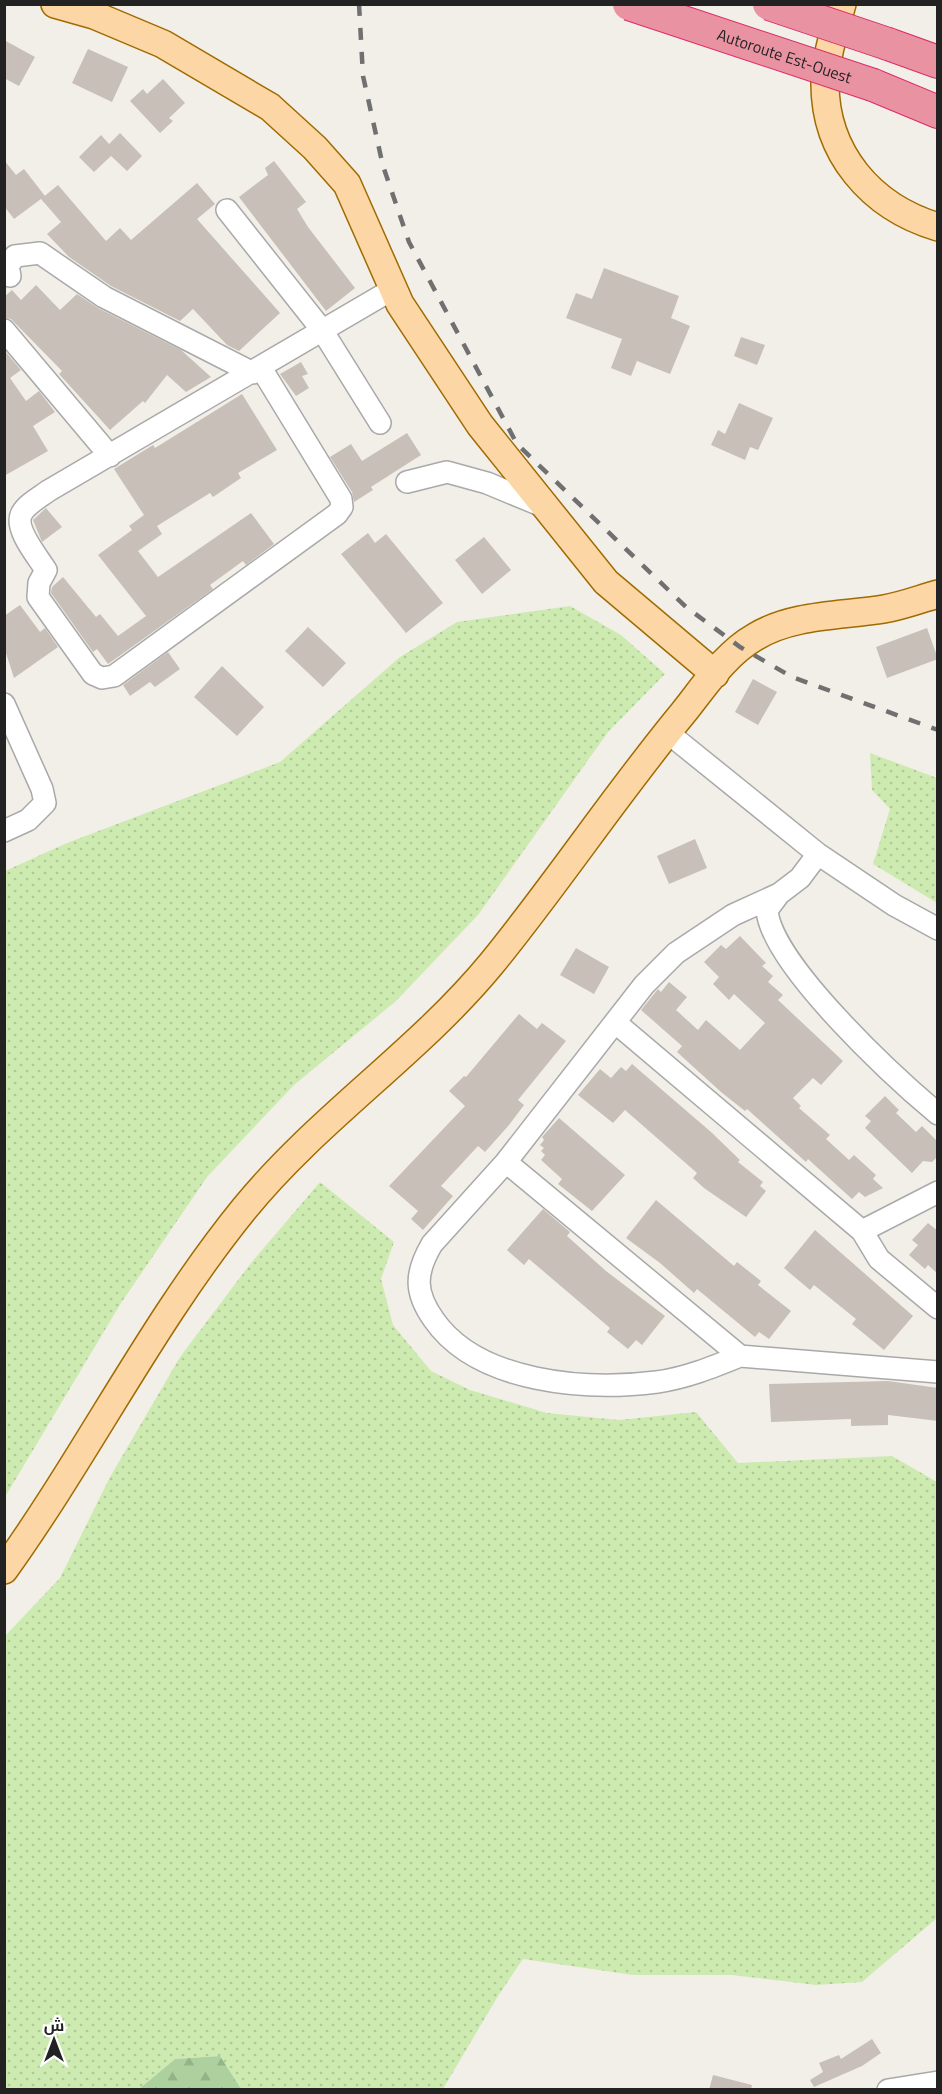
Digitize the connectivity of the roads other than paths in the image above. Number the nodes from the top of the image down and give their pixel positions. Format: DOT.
graph roads {
  1 [pos="55,4"];
  2 [pos="629,4"];
  3 [pos="769,4"];
  4 [pos="842,4"];
  5 [pos="938,62"];
  6 [pos="938,112"];
  7 [pos="227,210"];
  8 [pos="938,226"];
  9 [pos="10,276"];
  10 [pos="393,289"];
  11 [pos="4,330"];
  12 [pos="322,330"];
  13 [pos="257,370"];
  14 [pos="380,423"];
  15 [pos="110,456"];
  16 [pos="407,482"];
  17 [pos="545,507"];
  18 [pos="938,589"];
  19 [pos="938,594"];
  20 [pos="909,602"];
  21 [pos="938,603"];
  22 [pos="715,674"];
  23 [pos="4,704"];
  24 [pos="667,732"];
  25 [pos="4,831"];
  26 [pos="818,854"];
  27 [pos="779,894"];
  28 [pos="938,929"];
  29 [pos="616,1023"];
  30 [pos="938,1114"];
  31 [pos="506,1162"];
  32 [pos="938,1192"];
  33 [pos="862,1231"];
  34 [pos="938,1308"];
  35 [pos="740,1356"];
  36 [pos="938,1372"];
  37 [pos="4,1570"];
  38 [pos="938,2082"];
  39 [pos="888,2090"];
  1 -- 10 [label="main road"];
  2 -- 6 [label="highway, Autoroute Est-Ouest, bridge"];
  3 -- 5 [label="highway, bridge"];
  4 -- 8 [label="main road"];
  7 -- 12 [label="street"];
  9 -- 13 [label="street"];
  10 -- 12 [label="street"];
  10 -- 17 [label="main road"];
  11 -- 15 [label="street"];
  12 -- 13 [label="street"];
  12 -- 14 [label="street"];
  13 -- 15 [label="street"];
  13 -- 15 [label="street"];
  16 -- 17 [label="street"];
  17 -- 22 [label="main road"];
  18 -- 20 [label="main road"];
  19 -- 20 [label="main road"];
  20 -- 21 [label="main road"];
  20 -- 22 [label="main road"];
  22 -- 24 [label="main road"];
  23 -- 25 [label="street"];
  24 -- 26 [label="street"];
  24 -- 37 [label="main road"];
  26 -- 27 [label="street"];
  26 -- 28 [label="street"];
  27 -- 29 [label="street"];
  27 -- 30 [label="street"];
  29 -- 31 [label="street"];
  29 -- 33 [label="street"];
  31 -- 35 [label="street"];
  31 -- 35 [label="street"];
  32 -- 33 [label="street"];
  33 -- 34 [label="street"];
  35 -- 36 [label="street"];
  38 -- 39 [label="street"];
}
